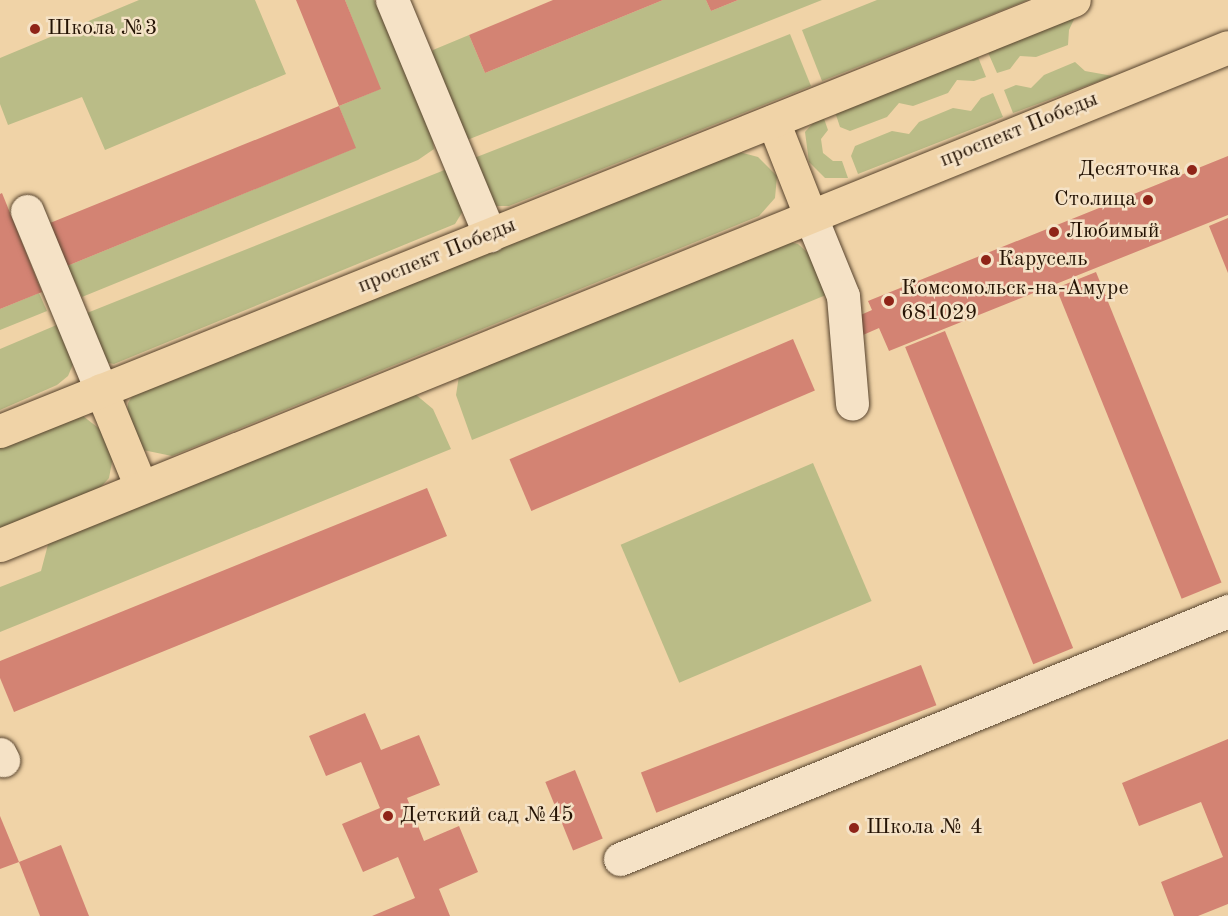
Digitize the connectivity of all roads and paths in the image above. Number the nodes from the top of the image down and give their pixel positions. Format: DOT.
graph roads {
  1 [pos="392,0"];
  2 [pos="1070,1"];
  3 [pos="1228,47"];
  4 [pos="773,121"];
  5 [pos="27,211"];
  6 [pos="810,215"];
  7 [pos="490,235"];
  8 [pos="101,390"];
  9 [pos="852,404"];
  10 [pos="0,431"];
  11 [pos="141,487"];
  12 [pos="0,545"];
  13 [pos="1228,611"];
  14 [pos="620,860"];
  1 -- 7 [label="lane"];
  2 -- 4 [label="main road, проспект Победы"];
  3 -- 6 [label="main road, проспект Победы"];
  4 -- 6 [label="main road"];
  4 -- 7 [label="main road, проспект Победы"];
  5 -- 8 [label="lane"];
  6 -- 9 [label="lane"];
  6 -- 11 [label="main road, проспект Победы"];
  7 -- 8 [label="main road, проспект Победы"];
  8 -- 10 [label="main road, проспект Победы"];
  8 -- 11 [label="main road"];
  11 -- 12 [label="main road, проспект Победы"];
  13 -- 14 [label="lane"];
}
